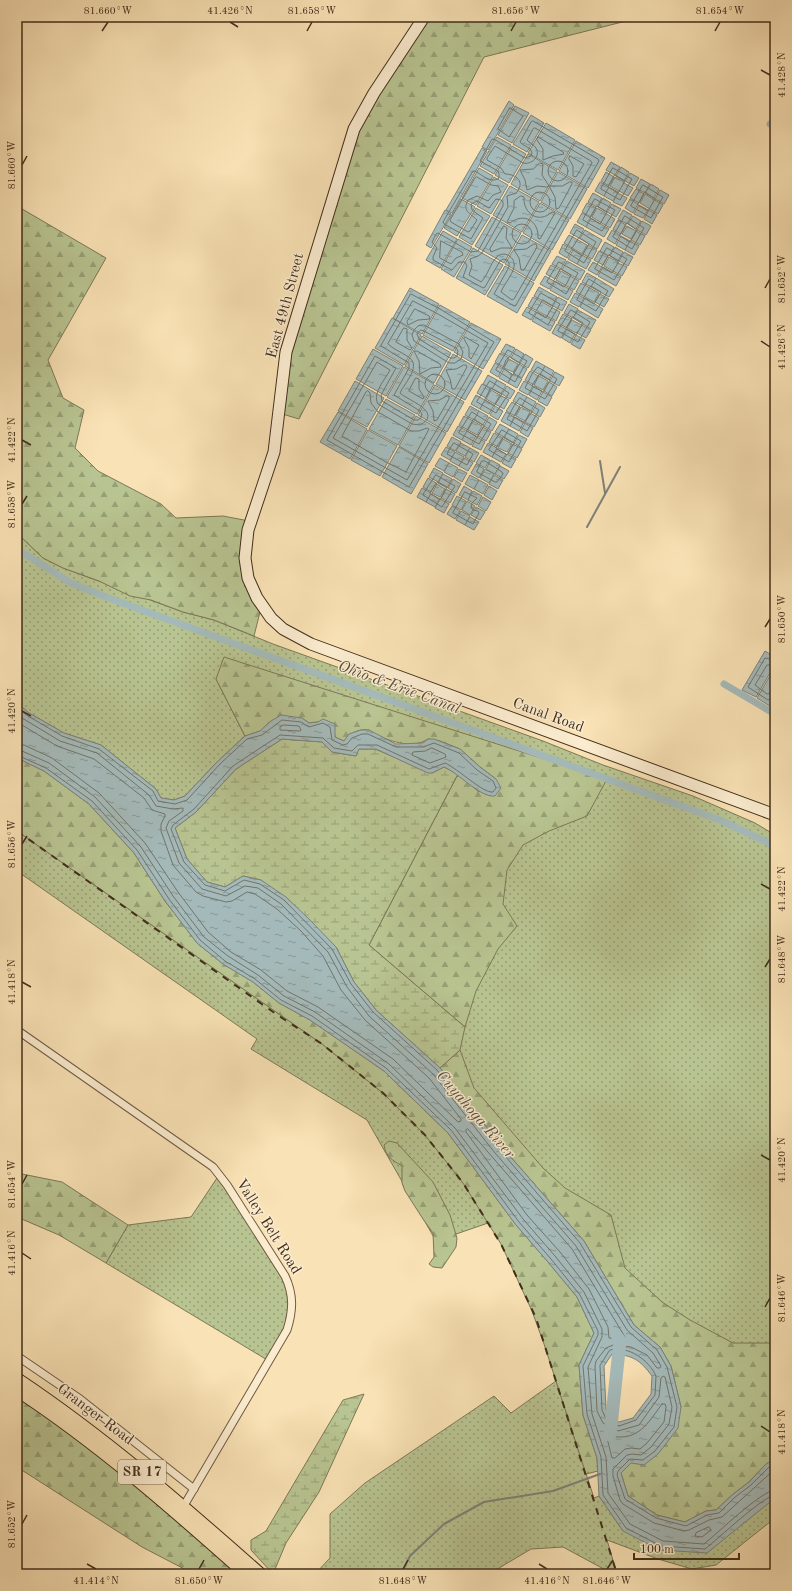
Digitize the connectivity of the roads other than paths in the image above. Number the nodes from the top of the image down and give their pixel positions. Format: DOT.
graph roads {
  1 [pos="424,17"];
  2 [pos="311,644"];
  3 [pos="775,815"];
  4 [pos="17,1030"];
  5 [pos="17,1356"];
  6 [pos="17,1379"];
  7 [pos="17,1390"];
  8 [pos="194,1489"];
  9 [pos="181,1511"];
  10 [pos="246,1574"];
  11 [pos="260,1574"];
  1 -- 2 [label="street, East 49th Street"];
  2 -- 3 [label="street, Canal Road"];
  4 -- 8 [label="street, Valley Belt Road"];
  5 -- 8 [label="street, Granger Road"];
  6 -- 9 [label="main road, Granger Road / SR 17"];
  7 -- 9 [label="main road, Granger Road / SR 17"];
  8 -- 9 [label="street, Valley Belt Road"];
  9 -- 10 [label="main road, Granger Road / SR 17"];
  9 -- 11 [label="main road, Granger Road / SR 17"];
}
